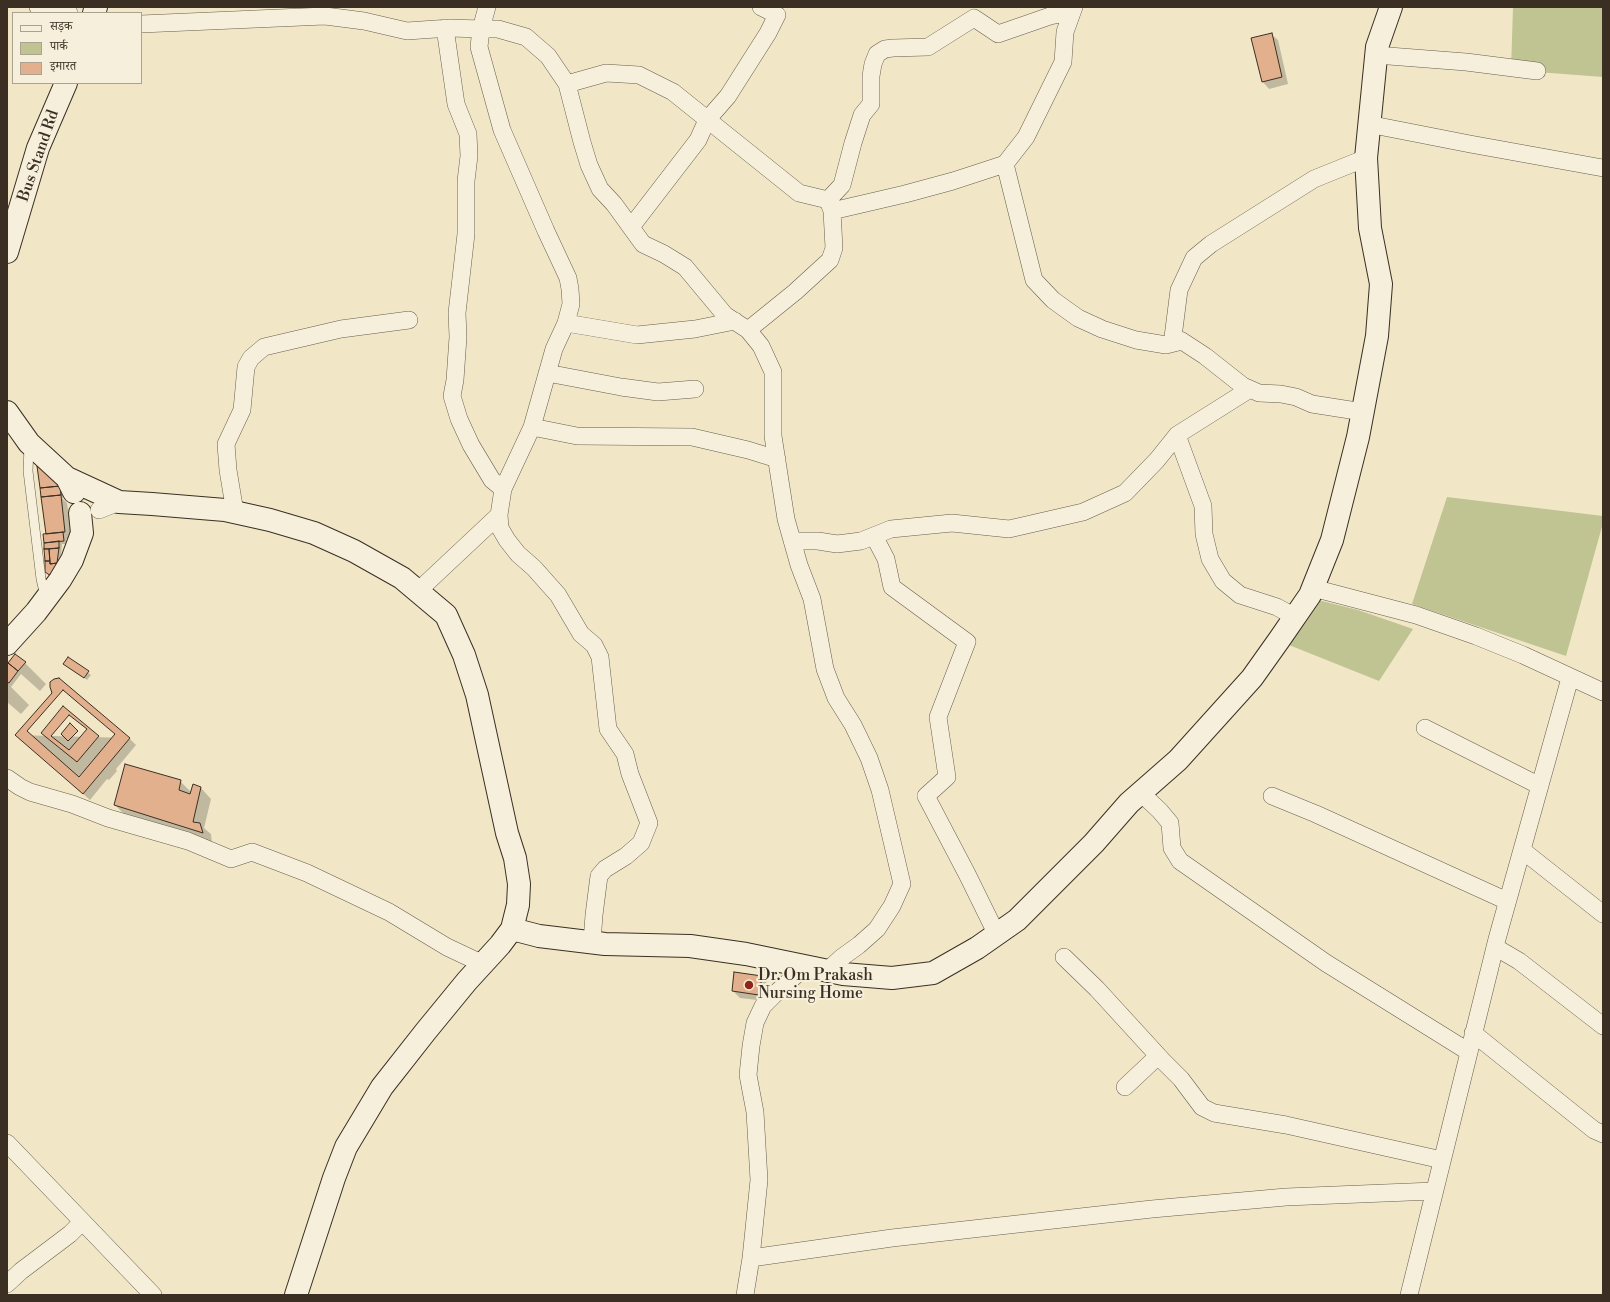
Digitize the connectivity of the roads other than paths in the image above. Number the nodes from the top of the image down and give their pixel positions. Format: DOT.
graph roads {
  1 [pos="38,7"];
  2 [pos="487,7"];
  3 [pos="761,7"];
  4 [pos="1391,7"];
  5 [pos="1073,10"];
  6 [pos="780,11"];
  7 [pos="64,12"];
  8 [pos="185,14"];
  9 [pos="142,24"];
  10 [pos="445,28"];
  11 [pos="481,29"];
  12 [pos="1376,55"];
  13 [pos="1537,71"];
  14 [pos="66,84"];
  15 [pos="567,84"];
  16 [pos="707,120"];
  17 [pos="1368,124"];
  18 [pos="1366,158"];
  19 [pos="1005,164"];
  20 [pos="1603,168"];
  21 [pos="830,206"];
  22 [pos="631,227"];
  23 [pos="7,252"];
  24 [pos="409,320"];
  25 [pos="566,323"];
  26 [pos="741,326"];
  27 [pos="1182,341"];
  28 [pos="547,373"];
  29 [pos="695,389"];
  30 [pos="1250,389"];
  31 [pos="1363,412"];
  32 [pos="15,427"];
  33 [pos="532,427"];
  34 [pos="1177,435"];
  35 [pos="777,460"];
  36 [pos="503,489"];
  37 [pos="84,505"];
  38 [pos="235,512"];
  39 [pos="499,515"];
  40 [pos="874,536"];
  41 [pos="792,541"];
  42 [pos="1313,588"];
  43 [pos="418,591"];
  44 [pos="46,599"];
  45 [pos="1295,617"];
  46 [pos="7,644"];
  47 [pos="1570,678"];
  48 [pos="1603,692"];
  49 [pos="1425,728"];
  50 [pos="7,778"];
  51 [pos="1540,786"];
  52 [pos="1141,793"];
  53 [pos="1272,796"];
  54 [pos="1522,850"];
  55 [pos="1507,902"];
  56 [pos="1603,914"];
  57 [pos="512,929"];
  58 [pos="996,935"];
  59 [pos="592,942"];
  60 [pos="1495,947"];
  61 [pos="1064,957"];
  62 [pos="483,964"];
  63 [pos="806,967"];
  64 [pos="827,971"];
  65 [pos="1603,1026"];
  66 [pos="1473,1033"];
  67 [pos="1469,1052"];
  68 [pos="1158,1056"];
  69 [pos="1125,1087"];
  70 [pos="1603,1134"];
  71 [pos="7,1143"];
  72 [pos="1442,1160"];
  73 [pos="1434,1191"];
  74 [pos="82,1222"];
  75 [pos="751,1258"];
  76 [pos="7,1284"];
  77 [pos="152,1295"];
  78 [pos="296,1295"];
  79 [pos="745,1295"];
  80 [pos="1409,1295"];
  1 -- 7 [label="street"];
  2 -- 11 [label="street"];
  3 -- 6 [label="street"];
  4 -- 12 [label="street"];
  5 -- 19 [label="street"];
  5 -- 21 [label="street"];
  6 -- 16 [label="street"];
  8 -- 9 [label="street"];
  8 -- 10 [label="street"];
  10 -- 11 [label="street"];
  10 -- 36 [label="street"];
  11 -- 15 [label="street"];
  11 -- 25 [label="street"];
  12 -- 13 [label="street"];
  12 -- 17 [label="street"];
  14 -- 23 [label="street, Bus Stand Rd"];
  15 -- 16 [label="street"];
  15 -- 22 [label="street"];
  16 -- 21 [label="street"];
  16 -- 22 [label="street"];
  17 -- 18 [label="street"];
  17 -- 20 [label="street"];
  18 -- 27 [label="street"];
  18 -- 31 [label="street"];
  19 -- 21 [label="street"];
  19 -- 27 [label="street"];
  21 -- 26 [label="street"];
  22 -- 26 [label="street"];
  24 -- 38 [label="street"];
  25 -- 26 [label="street"];
  25 -- 28 [label="street"];
  26 -- 35 [label="street"];
  27 -- 30 [label="street"];
  28 -- 29 [label="street"];
  28 -- 33 [label="street"];
  30 -- 31 [label="street"];
  30 -- 34 [label="street"];
  31 -- 42 [label="street"];
  32 -- 37 [label="street"];
  32 -- 44 [label="lane"];
  33 -- 35 [label="street"];
  33 -- 36 [label="street"];
  34 -- 40 [label="street"];
  34 -- 45 [label="street"];
  35 -- 41 [label="street"];
  36 -- 39 [label="street"];
  37 -- 38 [label="street"];
  37 -- 44 [label="street"];
  38 -- 43 [label="street"];
  39 -- 43 [label="street"];
  39 -- 59 [label="street"];
  40 -- 41 [label="street"];
  40 -- 58 [label="street"];
  41 -- 64 [label="street"];
  42 -- 45 [label="street"];
  42 -- 47 [label="street"];
  43 -- 57 [label="street"];
  44 -- 46 [label="street"];
  45 -- 52 [label="street"];
  47 -- 48 [label="street"];
  47 -- 51 [label="street"];
  49 -- 51 [label="street"];
  50 -- 62 [label="street"];
  51 -- 54 [label="street"];
  52 -- 58 [label="street"];
  52 -- 67 [label="street"];
  53 -- 55 [label="street"];
  54 -- 55 [label="street"];
  54 -- 56 [label="street"];
  55 -- 60 [label="street"];
  57 -- 59 [label="street"];
  57 -- 62 [label="street"];
  58 -- 64 [label="street"];
  59 -- 63 [label="street"];
  60 -- 65 [label="street"];
  60 -- 66 [label="street"];
  61 -- 68 [label="street"];
  62 -- 78 [label="street"];
  63 -- 64 [label="street"];
  63 -- 75 [label="street"];
  66 -- 67 [label="street"];
  66 -- 70 [label="street"];
  67 -- 72 [label="street"];
  68 -- 69 [label="street"];
  68 -- 72 [label="street"];
  71 -- 74 [label="street"];
  72 -- 73 [label="street"];
  73 -- 75 [label="street"];
  73 -- 80 [label="street"];
  74 -- 76 [label="street"];
  74 -- 77 [label="street"];
  75 -- 79 [label="street"];
}
